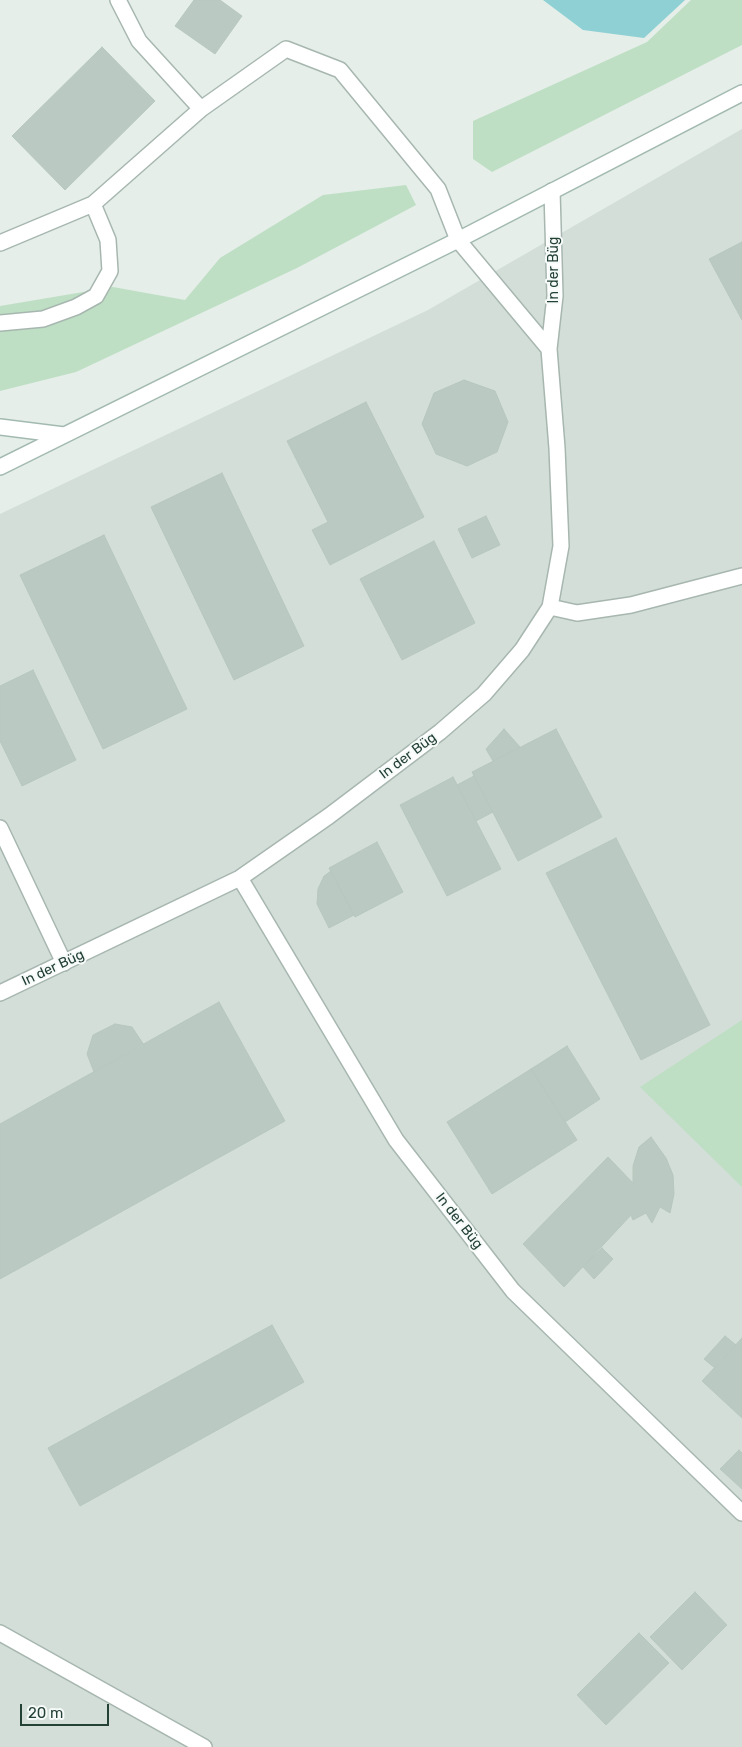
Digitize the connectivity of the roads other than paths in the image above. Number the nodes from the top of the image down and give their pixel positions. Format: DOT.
graph roads {
  1 [pos="118,0"];
  2 [pos="742,93"];
  3 [pos="201,109"];
  4 [pos="552,191"];
  5 [pos="93,204"];
  6 [pos="458,240"];
  7 [pos="0,243"];
  8 [pos="0,323"];
  9 [pos="549,349"];
  10 [pos="0,427"];
  11 [pos="64,435"];
  12 [pos="0,467"];
  13 [pos="742,576"];
  14 [pos="550,607"];
  15 [pos="0,828"];
  16 [pos="240,878"];
  17 [pos="64,963"];
  18 [pos="0,993"];
  19 [pos="742,1513"];
  20 [pos="0,1633"];
  21 [pos="204,1747"];
  1 -- 3 [label="street"];
  2 -- 4 [label="street"];
  3 -- 5 [label="street"];
  3 -- 6 [label="street"];
  4 -- 6 [label="street"];
  4 -- 9 [label="street, In der Büg"];
  5 -- 7 [label="street"];
  5 -- 8 [label="street"];
  6 -- 9 [label="street"];
  6 -- 11 [label="street"];
  9 -- 14 [label="street, In der Büg"];
  10 -- 11 [label="street"];
  11 -- 12 [label="street"];
  13 -- 14 [label="street"];
  14 -- 16 [label="street, In der Büg"];
  15 -- 17 [label="street"];
  16 -- 17 [label="street, In der Büg"];
  16 -- 19 [label="street, In der Büg"];
  17 -- 18 [label="street, In der Büg"];
  20 -- 21 [label="street"];
}
